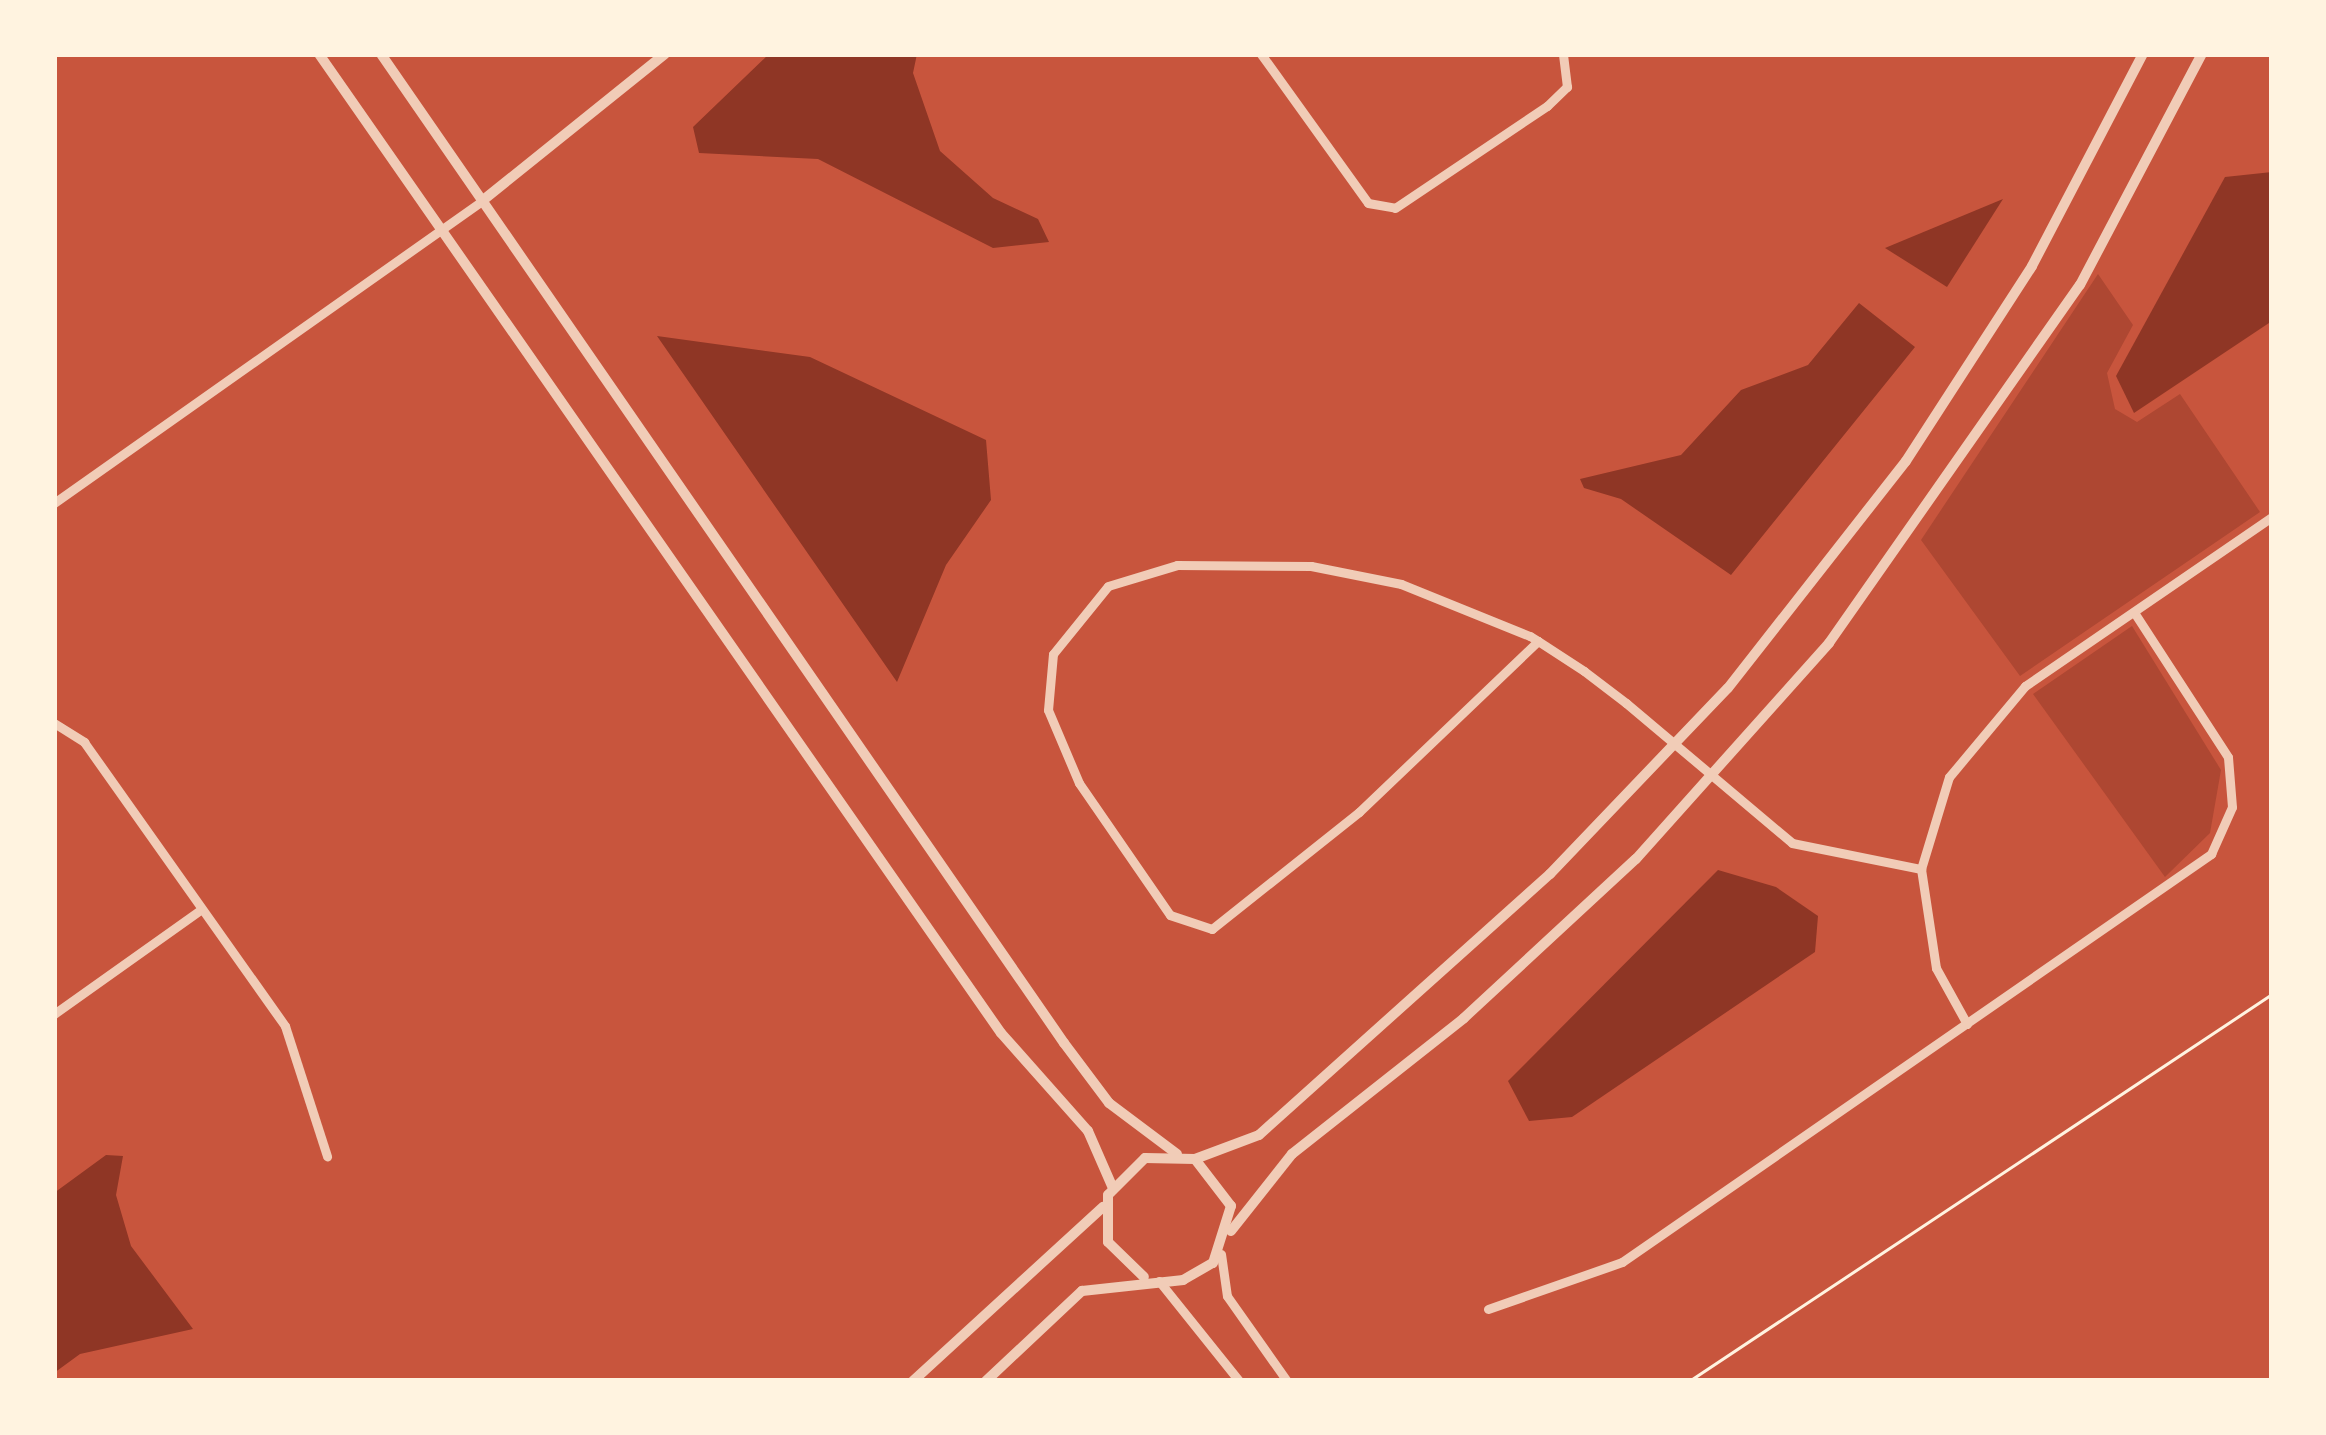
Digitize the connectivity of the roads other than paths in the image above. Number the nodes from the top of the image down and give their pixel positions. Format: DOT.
graph roads {
  1 [pos="319,54"];
  2 [pos="381,54"];
  3 [pos="665,54"];
  4 [pos="1261,54"];
  5 [pos="1563,54"];
  6 [pos="2143,54"];
  7 [pos="2202,54"];
  8 [pos="482,201"];
  9 [pos="439,230"];
  10 [pos="54,503"];
  11 [pos="2272,517"];
  12 [pos="2134,612"];
  13 [pos="1538,641"];
  14 [pos="54,723"];
  15 [pos="1674,746"];
  16 [pos="1709,781"];
  17 [pos="1921,868"];
  18 [pos="202,909"];
  19 [pos="54,1014"];
  20 [pos="1967,1024"];
  21 [pos="1177,1154"];
  22 [pos="327,1156"];
  23 [pos="1195,1160"];
  24 [pos="1112,1186"];
  25 [pos="1105,1204"];
  26 [pos="1231,1231"];
  27 [pos="1221,1254"];
  28 [pos="1144,1277"];
  29 [pos="1159,1281"];
  30 [pos="1488,1309"];
  31 [pos="913,1381"];
  32 [pos="986,1381"];
  33 [pos="1238,1381"];
  34 [pos="1287,1381"];
  1 -- 9 [label="street"];
  2 -- 8 [label="street"];
  3 -- 8 [label="street"];
  4 -- 5 [label="street"];
  6 -- 15 [label="street"];
  7 -- 16 [label="street"];
  8 -- 9 [label="street"];
  8 -- 21 [label="street"];
  9 -- 10 [label="street"];
  9 -- 24 [label="street"];
  11 -- 12 [label="street"];
  12 -- 17 [label="street"];
  12 -- 20 [label="street"];
  13 -- 13 [label="street"];
  13 -- 15 [label="street"];
  14 -- 18 [label="street"];
  15 -- 16 [label="street"];
  15 -- 23 [label="street"];
  16 -- 17 [label="street"];
  16 -- 26 [label="street"];
  17 -- 20 [label="street"];
  18 -- 19 [label="street"];
  18 -- 22 [label="street"];
  20 -- 30 [label="street"];
  21 -- 23 [label="street"];
  21 -- 24 [label="street"];
  23 -- 26 [label="street"];
  24 -- 25 [label="street"];
  25 -- 28 [label="street"];
  25 -- 31 [label="street"];
  26 -- 27 [label="street"];
  27 -- 29 [label="street"];
  27 -- 34 [label="street"];
  28 -- 29 [label="street"];
  28 -- 32 [label="street"];
  29 -- 33 [label="street"];
}
